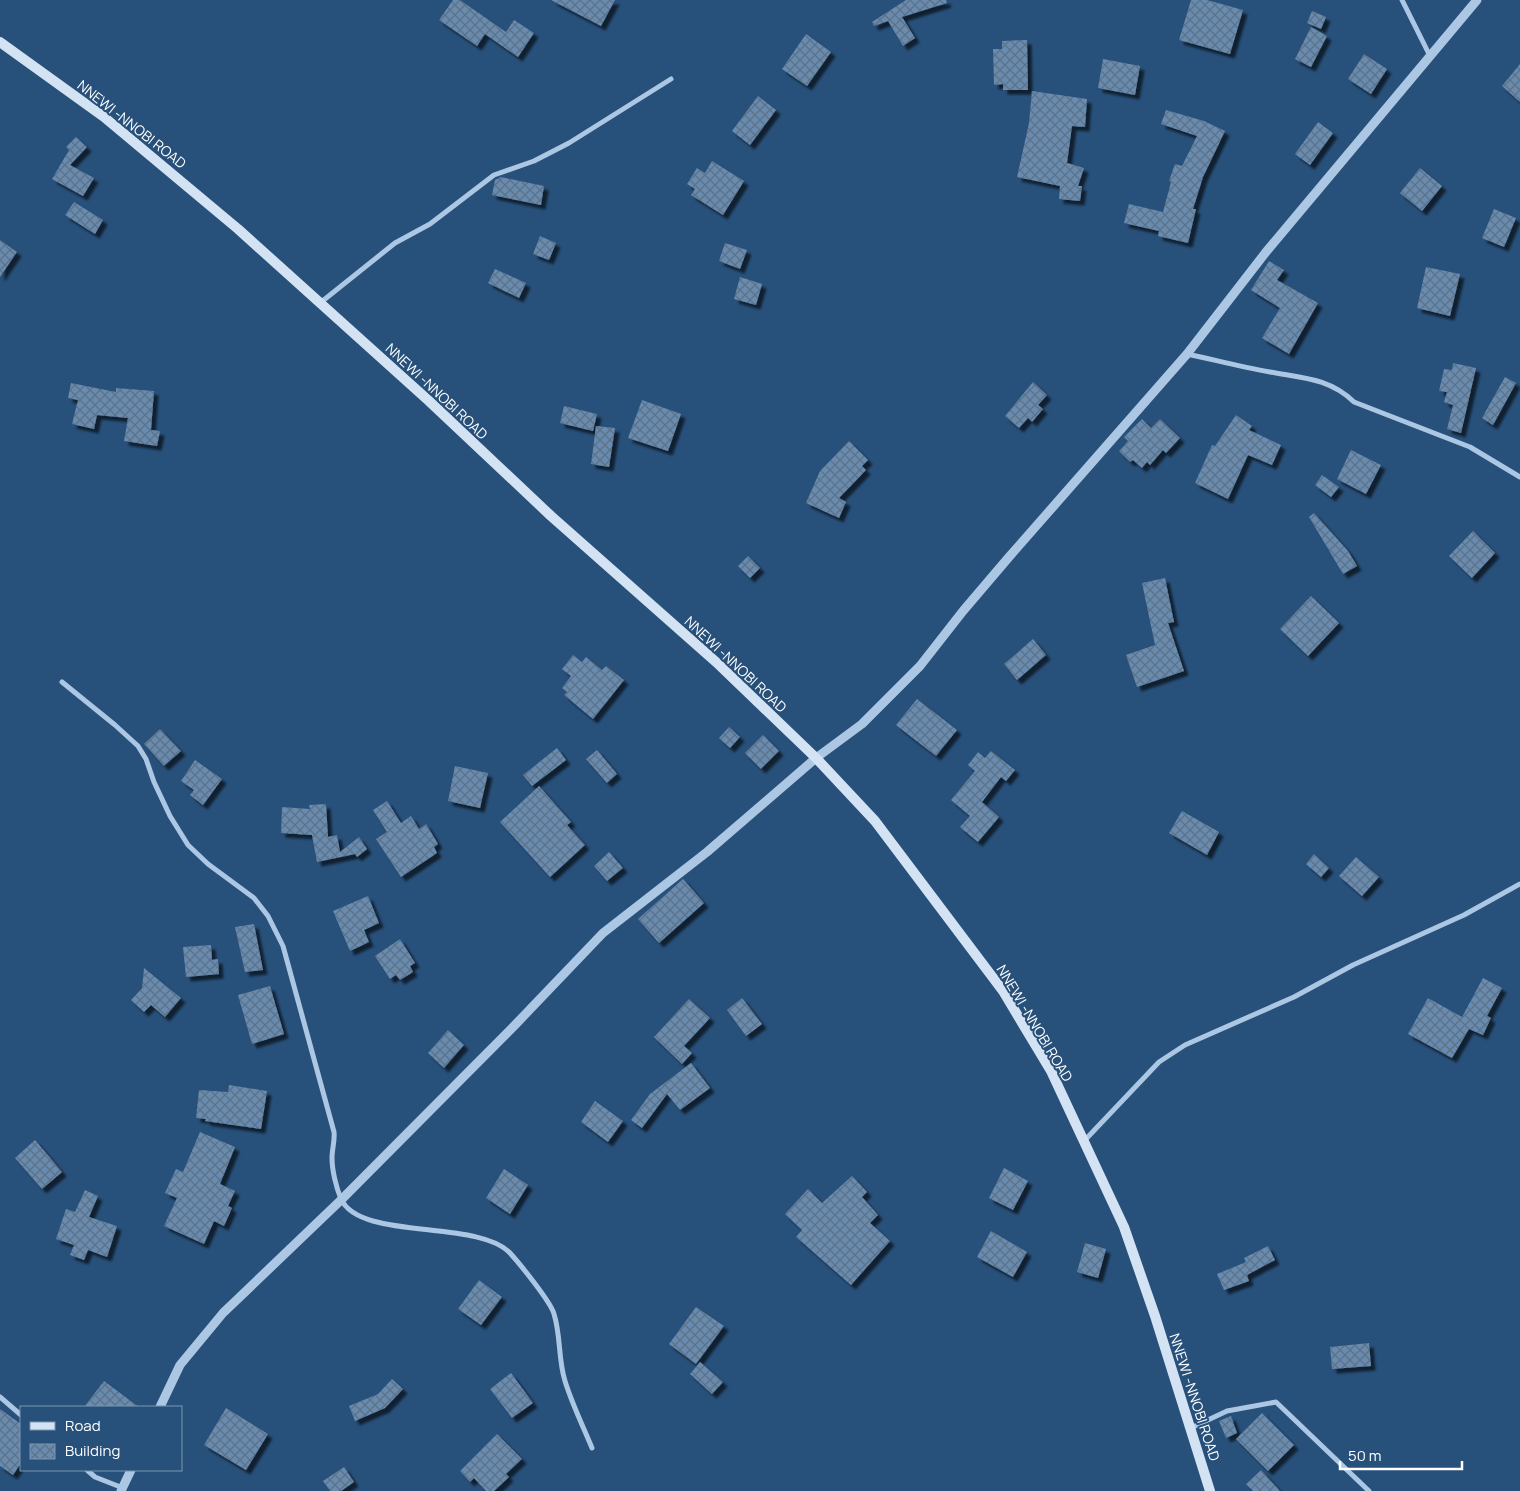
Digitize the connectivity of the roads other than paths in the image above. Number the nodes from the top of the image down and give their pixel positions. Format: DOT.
graph roads {
  1 [pos="1402,0"];
  2 [pos="1477,0"];
  3 [pos="0,42"];
  4 [pos="1430,56"];
  5 [pos="671,79"];
  6 [pos="320,303"];
  7 [pos="1186,354"];
  8 [pos="1520,477"];
  9 [pos="62,682"];
  10 [pos="816,758"];
  11 [pos="1520,884"];
  12 [pos="1085,1140"];
  13 [pos="341,1200"];
  14 [pos="0,1397"];
  15 [pos="160,1406"];
  16 [pos="20,1414"];
  17 [pos="1191,1428"];
  18 [pos="592,1448"];
  19 [pos="88,1471"];
  20 [pos="131,1471"];
  21 [pos="122,1490"];
  22 [pos="1210,1491"];
  23 [pos="1369,1491"];
  1 -- 4 [label="street"];
  2 -- 4 [label="street"];
  3 -- 6 [label="main road, NNEWI -NNOBI ROAD"];
  4 -- 7 [label="street"];
  5 -- 6 [label="street"];
  6 -- 10 [label="main road, NNEWI -NNOBI ROAD"];
  7 -- 8 [label="street"];
  7 -- 10 [label="street"];
  9 -- 13 [label="street"];
  10 -- 12 [label="main road, NNEWI -NNOBI ROAD"];
  10 -- 13 [label="street"];
  11 -- 12 [label="street"];
  12 -- 17 [label="main road, NNEWI -NNOBI ROAD"];
  13 -- 15 [label="street"];
  13 -- 18 [label="street"];
  14 -- 16 [label="street"];
  17 -- 22 [label="main road, NNEWI -NNOBI ROAD"];
  17 -- 23 [label="street"];
  19 -- 21 [label="street"];
  20 -- 21 [label="street"];
}
